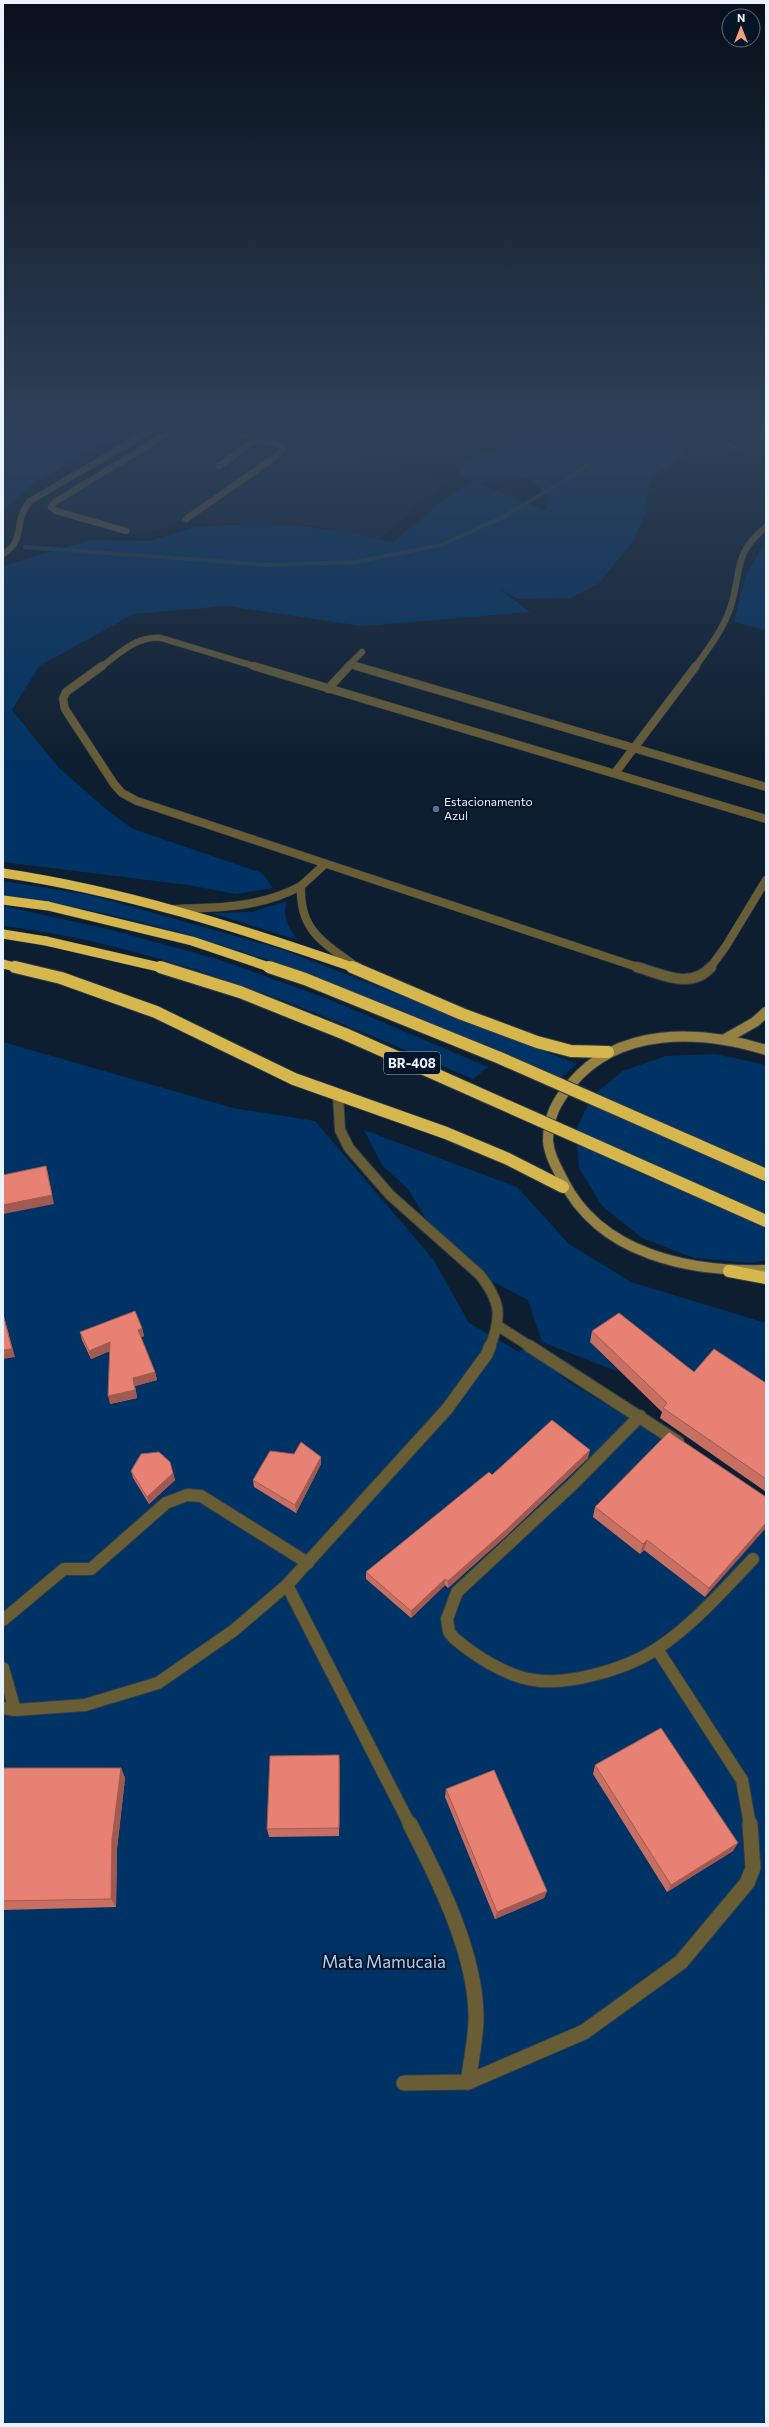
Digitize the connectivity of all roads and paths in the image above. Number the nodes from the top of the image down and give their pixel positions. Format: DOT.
graph roads {
  1 [pos="17,540"];
  2 [pos="750,540"];
  3 [pos="3,554"];
  4 [pos="362,652"];
  5 [pos="350,664"];
  6 [pos="328,689"];
  7 [pos="635,747"];
  8 [pos="615,773"];
  9 [pos="741,780"];
  10 [pos="766,787"];
  11 [pos="766,791"];
  12 [pos="766,820"];
  13 [pos="325,864"];
  14 [pos="3,873"];
  15 [pos="766,880"];
  16 [pos="301,886"];
  17 [pos="3,900"];
  18 [pos="170,909"];
  19 [pos="3,934"];
  20 [pos="3,964"];
  21 [pos="358,969"];
  22 [pos="766,1012"];
  23 [pos="726,1039"];
  24 [pos="766,1050"];
  25 [pos="608,1052"];
  26 [pos="338,1095"];
  27 [pos="766,1176"];
  28 [pos="563,1187"];
  29 [pos="766,1221"];
  30 [pos="766,1270"];
  31 [pos="729,1271"];
  32 [pos="766,1278"];
  33 [pos="498,1326"];
  34 [pos="640,1416"];
  35 [pos="690,1450"];
  36 [pos="753,1559"];
  37 [pos="308,1564"];
  38 [pos="287,1585"];
  39 [pos="3,1620"];
  40 [pos="657,1649"];
  41 [pos="3,1668"];
  42 [pos="9,1709"];
  43 [pos="468,2082"];
  44 [pos="404,2083"];
  1 -- 3 [label="street"];
  2 -- 7 [label="street"];
  4 -- 5 [label="street"];
  5 -- 6 [label="street"];
  5 -- 7 [label="street"];
  6 -- 8 [label="street"];
  6 -- 13 [label="street"];
  7 -- 8 [label="street"];
  7 -- 9 [label="street"];
  8 -- 12 [label="street"];
  9 -- 10 [label="street"];
  9 -- 11 [label="street"];
  13 -- 15 [label="street"];
  13 -- 16 [label="street"];
  14 -- 18 [label="highway"];
  16 -- 18 [label="street"];
  16 -- 21 [label="street"];
  17 -- 27 [label="highway, BR-408, bridge"];
  18 -- 21 [label="highway"];
  19 -- 29 [label="highway, BR-408, bridge"];
  20 -- 26 [label="highway"];
  21 -- 25 [label="highway"];
  22 -- 23 [label="main road"];
  23 -- 24 [label="main road"];
  23 -- 25 [label="main road"];
  25 -- 28 [label="main road"];
  26 -- 28 [label="highway"];
  26 -- 33 [label="street"];
  28 -- 31 [label="main road"];
  30 -- 31 [label="main road"];
  31 -- 32 [label="highway"];
  33 -- 34 [label="street"];
  33 -- 37 [label="street"];
  34 -- 35 [label="street"];
  34 -- 40 [label="street"];
  36 -- 40 [label="street"];
  37 -- 38 [label="street"];
  37 -- 39 [label="street"];
  38 -- 42 [label="street"];
  38 -- 43 [label="street"];
  40 -- 43 [label="street"];
  41 -- 42 [label="street"];
  43 -- 44 [label="street"];
}
